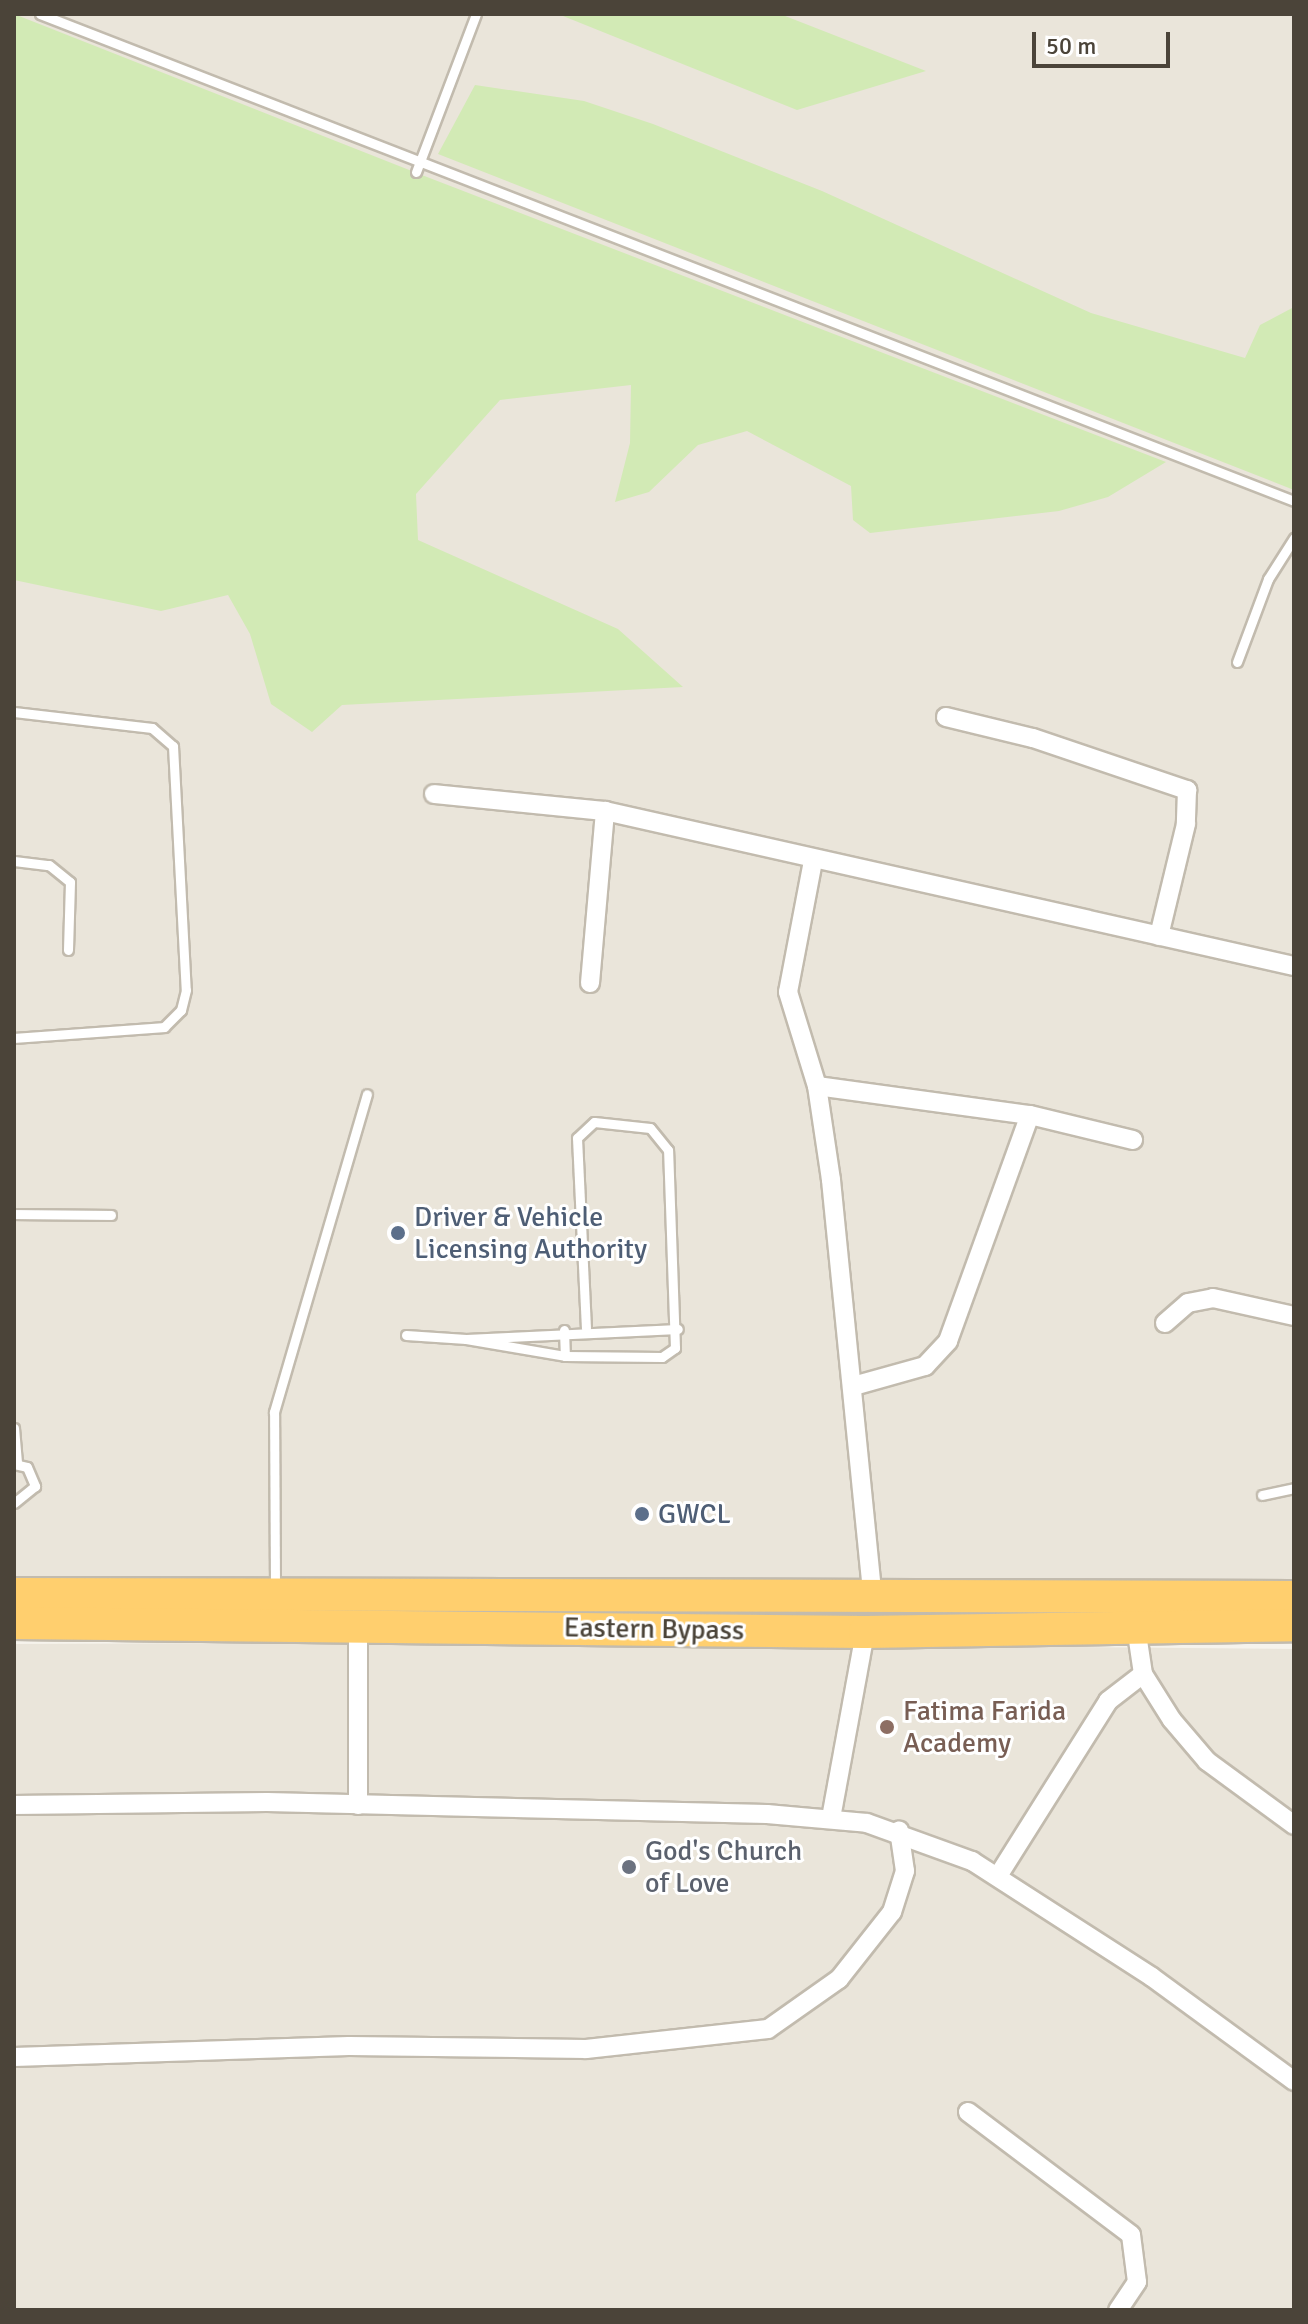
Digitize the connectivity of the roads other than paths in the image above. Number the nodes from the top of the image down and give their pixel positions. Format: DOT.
graph roads {
  1 [pos="40,14"];
  2 [pos="476,14"];
  3 [pos="418,167"];
  4 [pos="1294,501"];
  5 [pos="1294,538"];
  6 [pos="1237,662"];
  7 [pos="14,712"];
  8 [pos="946,717"];
  9 [pos="434,794"];
  10 [pos="605,811"];
  11 [pos="14,861"];
  12 [pos="813,861"];
  13 [pos="1159,936"];
  14 [pos="68,950"];
  15 [pos="1294,966"];
  16 [pos="590,983"];
  17 [pos="14,1038"];
  18 [pos="817,1086"];
  19 [pos="367,1094"];
  20 [pos="1030,1115"];
  21 [pos="1133,1140"];
  22 [pos="14,1214"];
  23 [pos="111,1215"];
  24 [pos="1294,1316"];
  25 [pos="1165,1323"];
  26 [pos="586,1328"];
  27 [pos="678,1329"];
  28 [pos="564,1330"];
  29 [pos="406,1335"];
  30 [pos="466,1339"];
  31 [pos="565,1356"];
  32 [pos="857,1385"];
  33 [pos="14,1428"];
  34 [pos="16,1464"];
  35 [pos="1294,1488"];
  36 [pos="1262,1495"];
  37 [pos="14,1503"];
  38 [pos="14,1594"];
  39 [pos="275,1596"];
  40 [pos="1294,1597"];
  41 [pos="873,1598"];
  42 [pos="14,1623"];
  43 [pos="358,1625"];
  44 [pos="1294,1625"];
  45 [pos="1136,1627"];
  46 [pos="865,1632"];
  47 [pos="1143,1674"];
  48 [pos="14,1805"];
  49 [pos="358,1805"];
  50 [pos="831,1818"];
  51 [pos="1294,1825"];
  52 [pos="899,1830"];
  53 [pos="998,1876"];
  54 [pos="14,2057"];
  55 [pos="1294,2081"];
  56 [pos="968,2112"];
  57 [pos="1118,2310"];
  1 -- 3 [label="lane"];
  2 -- 3 [label="lane"];
  3 -- 4 [label="lane"];
  5 -- 6 [label="lane"];
  7 -- 17 [label="lane"];
  8 -- 13 [label="street"];
  9 -- 10 [label="street"];
  10 -- 12 [label="street"];
  10 -- 16 [label="street"];
  11 -- 14 [label="lane"];
  12 -- 13 [label="street"];
  12 -- 18 [label="street"];
  13 -- 15 [label="street"];
  18 -- 20 [label="street"];
  18 -- 32 [label="street"];
  19 -- 39 [label="lane"];
  20 -- 21 [label="street"];
  20 -- 32 [label="street"];
  22 -- 23 [label="lane"];
  24 -- 25 [label="street"];
  26 -- 27 [label="lane"];
  26 -- 27 [label="lane"];
  26 -- 28 [label="lane"];
  27 -- 31 [label="lane"];
  28 -- 30 [label="lane"];
  28 -- 31 [label="lane"];
  29 -- 30 [label="lane"];
  30 -- 31 [label="lane"];
  32 -- 41 [label="street"];
  33 -- 34 [label="lane"];
  34 -- 37 [label="lane"];
  35 -- 36 [label="lane"];
  38 -- 39 [label="highway, Eastern Bypass"];
  39 -- 41 [label="highway, Eastern Bypass"];
  40 -- 41 [label="highway, Eastern Bypass"];
  42 -- 43 [label="highway, Eastern Bypass"];
  43 -- 46 [label="highway, Eastern Bypass"];
  43 -- 49 [label="street"];
  44 -- 45 [label="highway, Eastern Bypass"];
  45 -- 46 [label="highway, Eastern Bypass"];
  45 -- 47 [label="street"];
  46 -- 50 [label="street"];
  47 -- 51 [label="street"];
  47 -- 53 [label="street"];
  48 -- 49 [label="street"];
  49 -- 50 [label="street"];
  50 -- 52 [label="street"];
  52 -- 53 [label="street"];
  52 -- 54 [label="street"];
  53 -- 55 [label="street"];
  56 -- 57 [label="street"];
}
